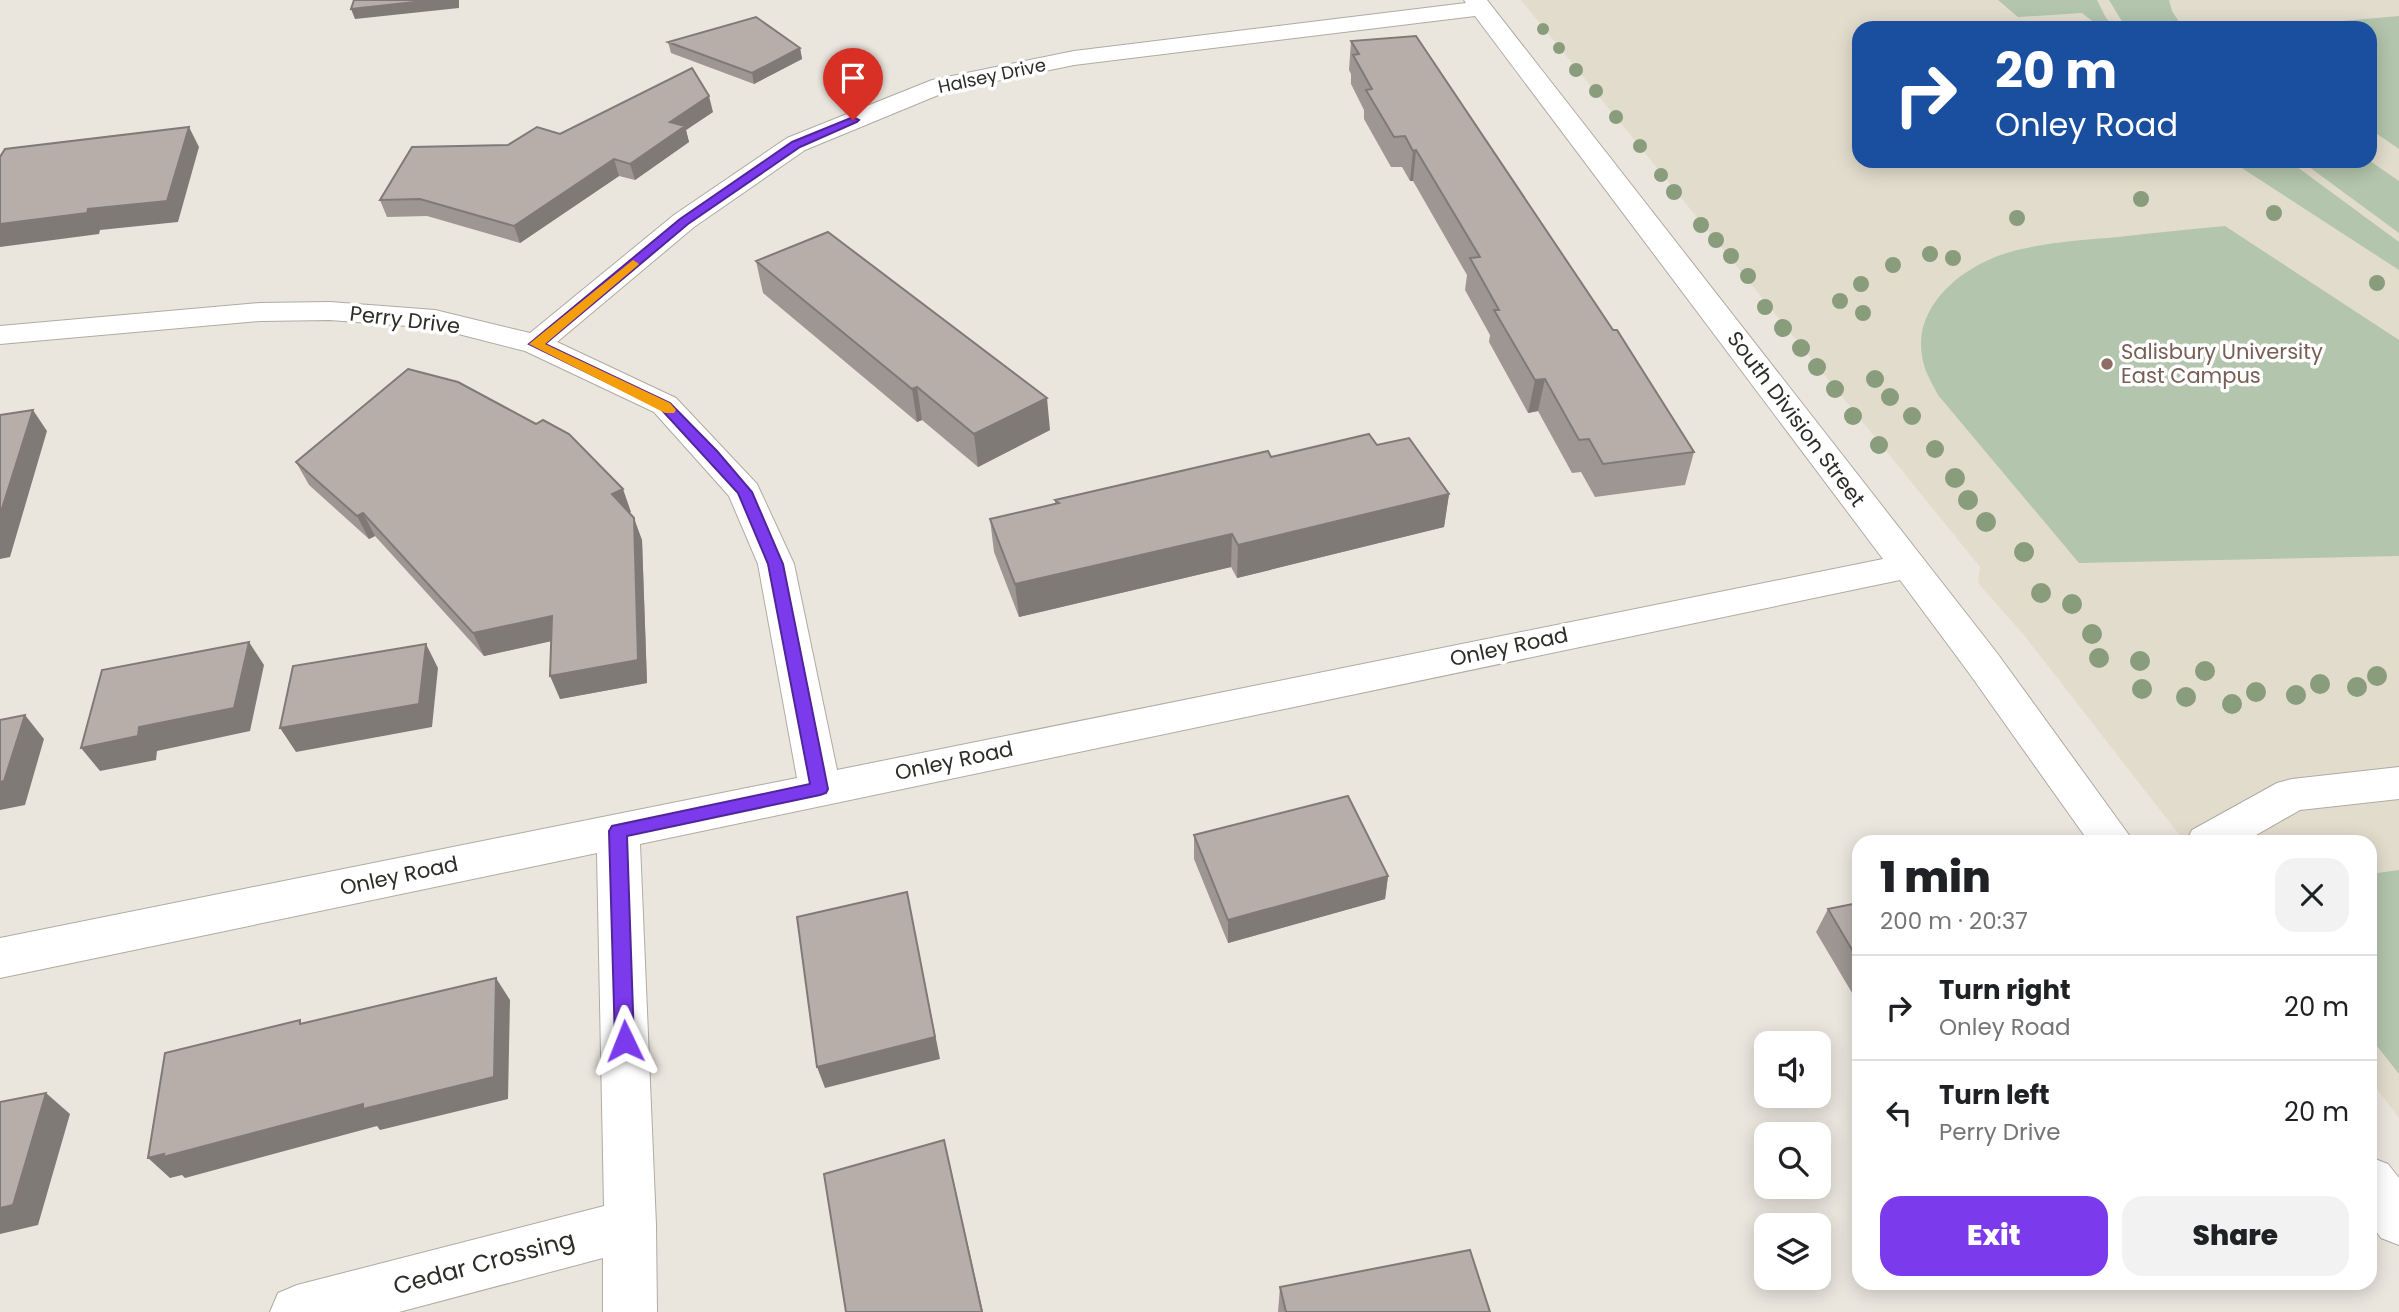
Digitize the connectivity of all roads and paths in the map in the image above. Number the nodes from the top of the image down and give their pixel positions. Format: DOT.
graph roads {
  1 [pos="1478,4"];
  2 [pos="0,335"];
  3 [pos="536,344"];
  4 [pos="1908,566"];
  5 [pos="2399,783"];
  6 [pos="820,789"];
  7 [pos="618,831"];
  8 [pos="2108,835"];
  9 [pos="2220,835"];
  10 [pos="0,958"];
  11 [pos="2377,1190"];
  12 [pos="2399,1220"];
  13 [pos="630,1225"];
  14 [pos="297,1312"];
  15 [pos="630,1312"];
  1 -- 3 [label="street, Halsey Drive"];
  1 -- 4 [label="street, South Division Street"];
  2 -- 3 [label="street, Perry Drive"];
  3 -- 6 [label="street, Perry Drive"];
  4 -- 6 [label="street, Onley Road"];
  4 -- 8 [label="street, South Division Street"];
  5 -- 9 [label="street"];
  6 -- 7 [label="street, Onley Road"];
  7 -- 10 [label="street, Onley Road"];
  7 -- 13 [label="street"];
  11 -- 12 [label="street"];
  13 -- 14 [label="street, Cedar Crossing"];
  13 -- 15 [label="street"];
}
